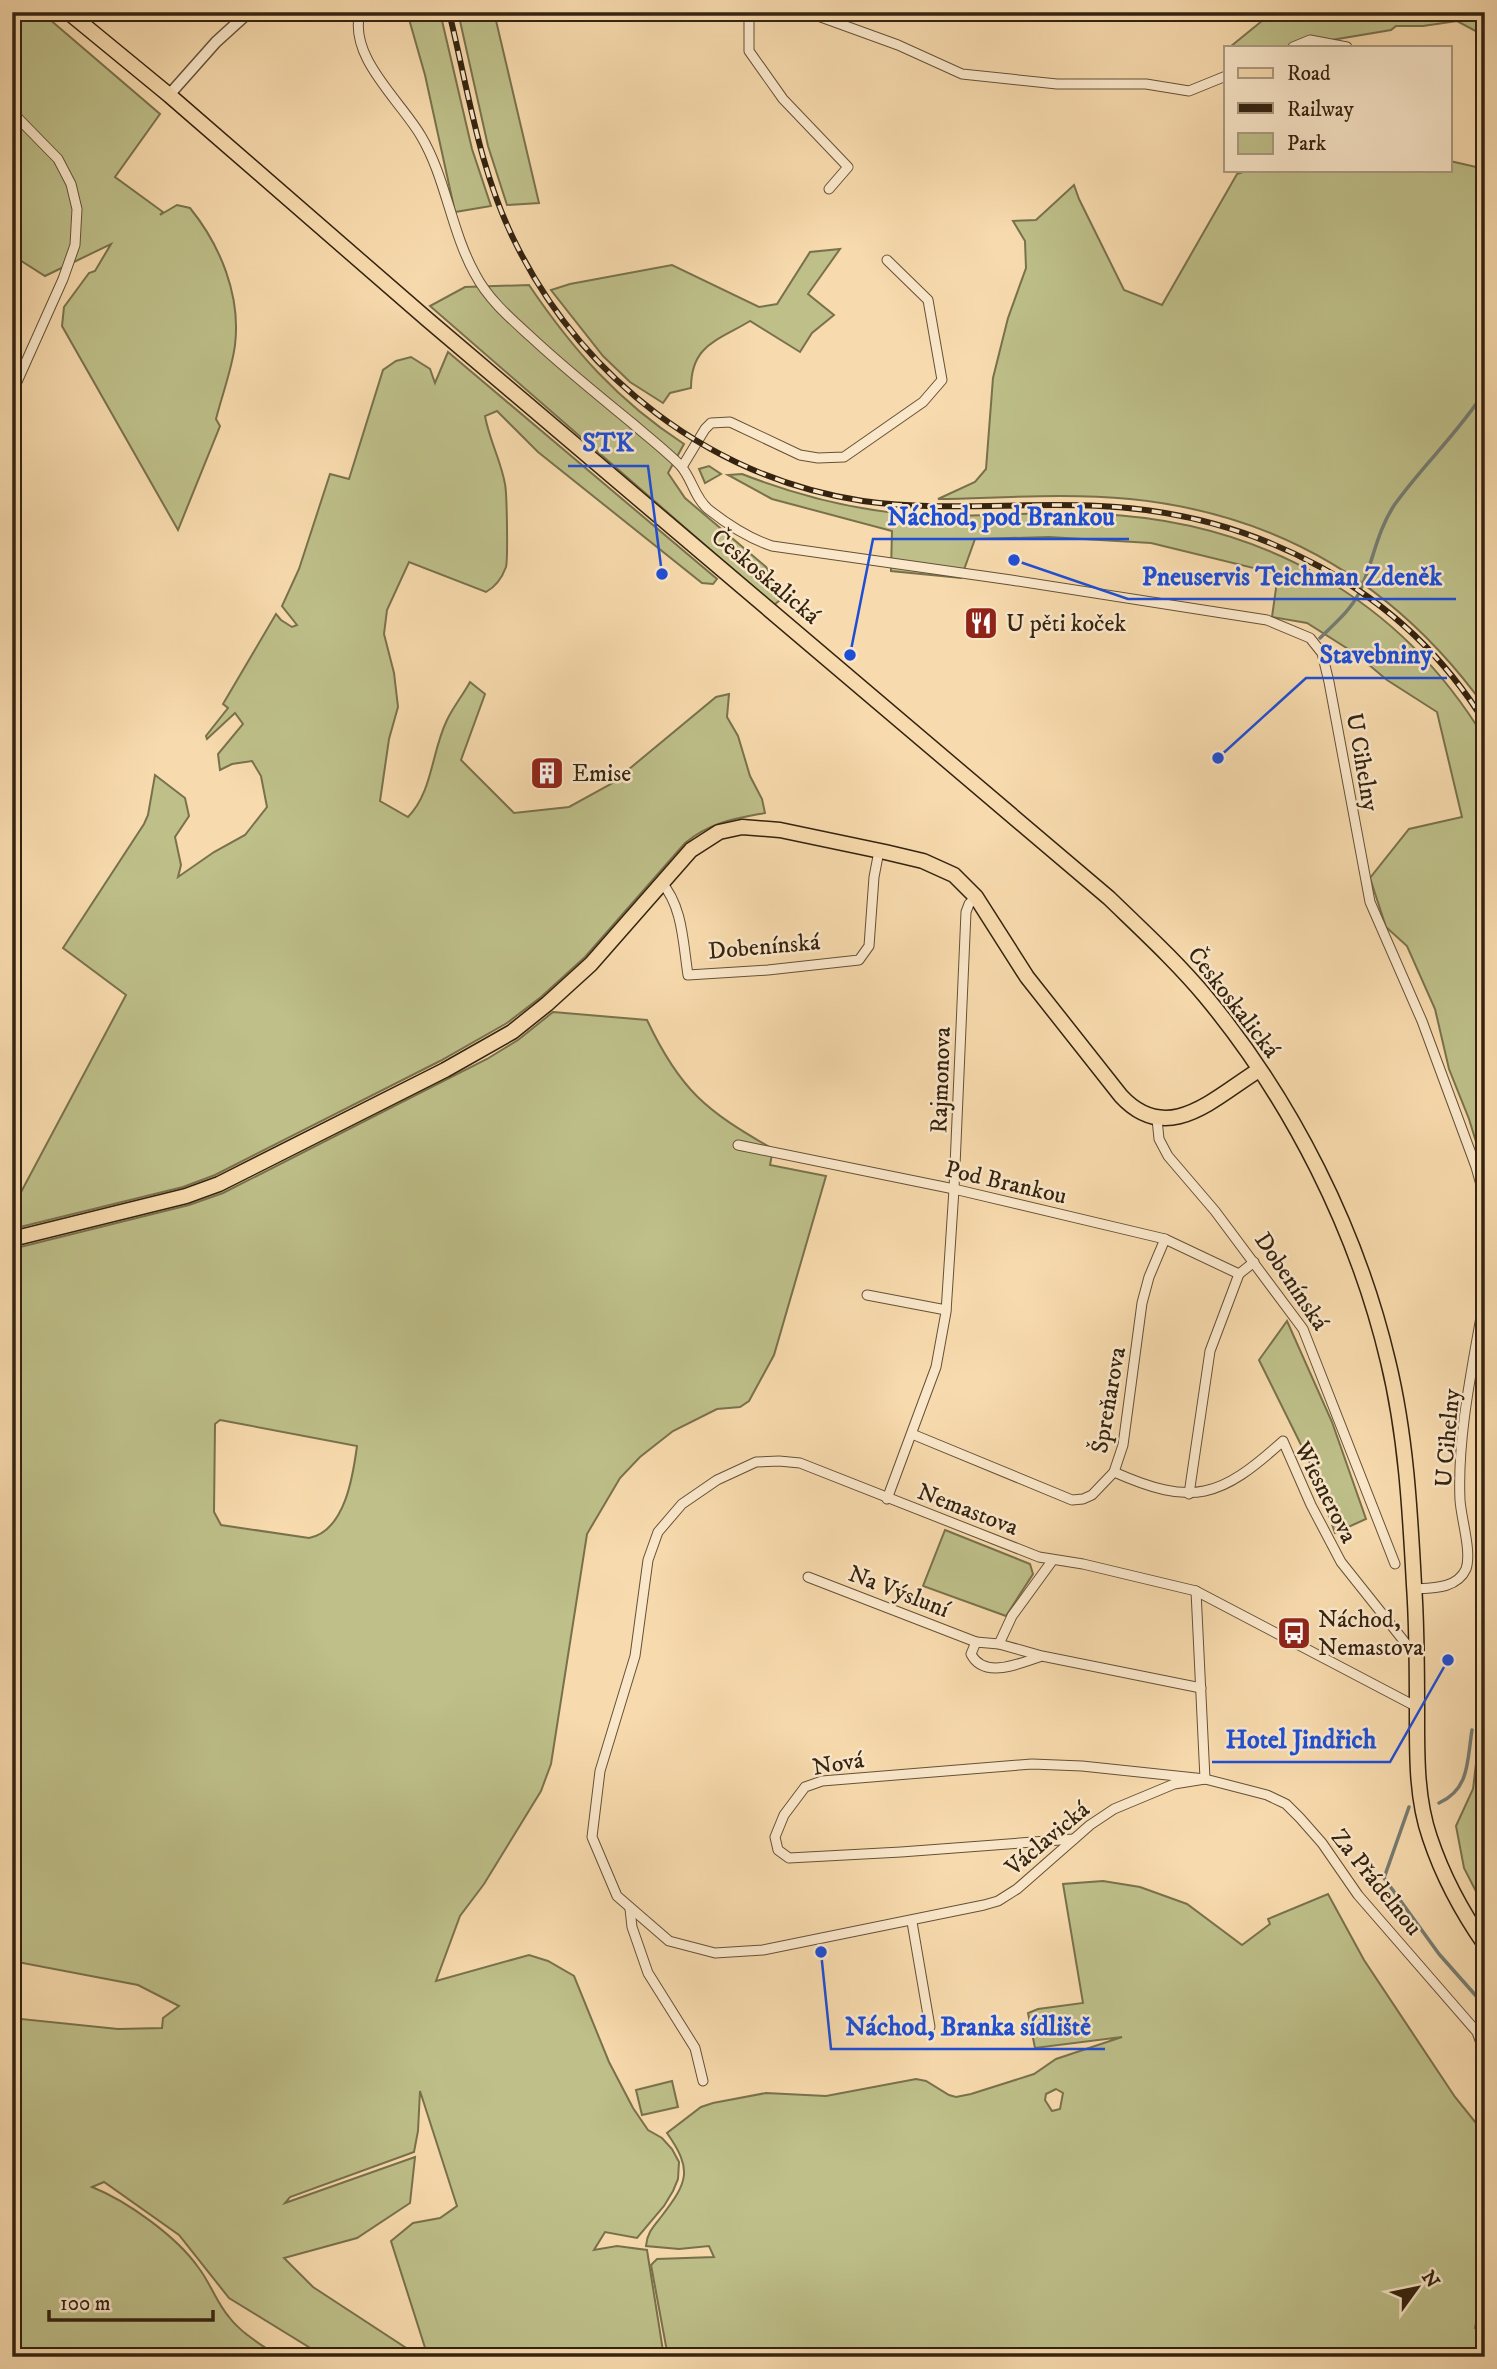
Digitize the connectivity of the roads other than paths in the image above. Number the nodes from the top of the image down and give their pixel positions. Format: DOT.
graph roads {
  1 [pos="68,12"];
  2 [pos="249,12"];
  3 [pos="360,12"];
  4 [pos="749,12"];
  5 [pos="807,12"];
  6 [pos="1295,46"];
  7 [pos="1342,46"];
  8 [pos="1224,77"];
  9 [pos="169,95"];
  10 [pos="12,112"];
  11 [pos="829,189"];
  12 [pos="887,260"];
  13 [pos="12,393"];
  14 [pos="682,467"];
  15 [pos="879,851"];
  16 [pos="661,883"];
  17 [pos="976,897"];
  18 [pos="1259,1070"];
  19 [pos="1157,1119"];
  20 [pos="738,1145"];
  21 [pos="954,1189"];
  22 [pos="1485,1199"];
  23 [pos="12,1239"];
  24 [pos="1165,1239"];
  25 [pos="1254,1262"];
  26 [pos="1239,1274"];
  27 [pos="1485,1294"];
  28 [pos="867,1295"];
  29 [pos="946,1310"];
  30 [pos="912,1434"];
  31 [pos="1114,1472"];
  32 [pos="1189,1494"];
  33 [pos="887,1499"];
  34 [pos="1052,1561"];
  35 [pos="1395,1563"];
  36 [pos="808,1577"];
  37 [pos="1414,1590"];
  38 [pos="1196,1591"];
  39 [pos="976,1642"];
  40 [pos="999,1644"];
  41 [pos="1415,1655"];
  42 [pos="1042,1656"];
  43 [pos="627,1683"];
  44 [pos="1201,1688"];
  45 [pos="1417,1707"];
  46 [pos="1205,1779"];
  47 [pos="1074,1839"];
  48 [pos="630,1909"];
  49 [pos="912,1922"];
  50 [pos="1485,1945"];
  51 [pos="930,2026"];
  52 [pos="1485,2054"];
  53 [pos="703,2081"];
  1 -- 9 [label="main road, Českoskalická"];
  2 -- 9 [label="street"];
  3 -- 14 [label="street"];
  4 -- 11 [label="street"];
  5 -- 8 [label="street"];
  6 -- 7 [label="street"];
  9 -- 18 [label="main road, Českoskalická"];
  10 -- 13 [label="street"];
  12 -- 14 [label="street"];
  14 -- 22 [label="street, U Cihelny"];
  15 -- 16 [label="main road"];
  15 -- 16 [label="street, Dobenínská"];
  15 -- 17 [label="main road"];
  16 -- 23 [label="main road"];
  17 -- 19 [label="main road"];
  17 -- 21 [label="street, Rajmonova"];
  18 -- 19 [label="main road"];
  18 -- 37 [label="main road, Českoskalická"];
  19 -- 25 [label="street, Dobenínská"];
  20 -- 21 [label="street, Pod Brankou"];
  21 -- 24 [label="street, Pod Brankou"];
  21 -- 29 [label="street, Rajmonova"];
  24 -- 26 [label="street, Pod Brankou"];
  24 -- 31 [label="street, Špreňarova"];
  25 -- 26 [label="street"];
  25 -- 35 [label="street, Dobenínská"];
  26 -- 32 [label="street"];
  27 -- 37 [label="street, U Cihelny"];
  28 -- 29 [label="street"];
  29 -- 30 [label="street, Rajmonova"];
  30 -- 31 [label="street, Špreňarova"];
  30 -- 33 [label="street, Rajmonova"];
  31 -- 32 [label="street"];
  32 -- 41 [label="street, Wiesnerova"];
  33 -- 34 [label="street, Nemastova"];
  33 -- 43 [label="street, Nemastova"];
  34 -- 38 [label="street, Nemastova"];
  34 -- 40 [label="street"];
  36 -- 39 [label="street, Na Výsluní"];
  37 -- 41 [label="main road, Českoskalická"];
  38 -- 44 [label="street"];
  38 -- 45 [label="street, Nemastova"];
  39 -- 40 [label="street, Na Výsluní"];
  39 -- 42 [label="street, Na Výsluní"];
  40 -- 42 [label="street, Na Výsluní"];
  41 -- 45 [label="main road, Českoskalická"];
  42 -- 44 [label="street, Na Výsluní"];
  43 -- 48 [label="street, Václavická"];
  44 -- 46 [label="street"];
  45 -- 50 [label="main road, Českoskalická"];
  46 -- 47 [label="street, Václavická"];
  46 -- 47 [label="street, Nová"];
  46 -- 52 [label="street, Za Přádelnou"];
  47 -- 49 [label="street, Václavická"];
  48 -- 49 [label="street, Václavická"];
  48 -- 53 [label="street, Václavická"];
  49 -- 51 [label="street"];
}
